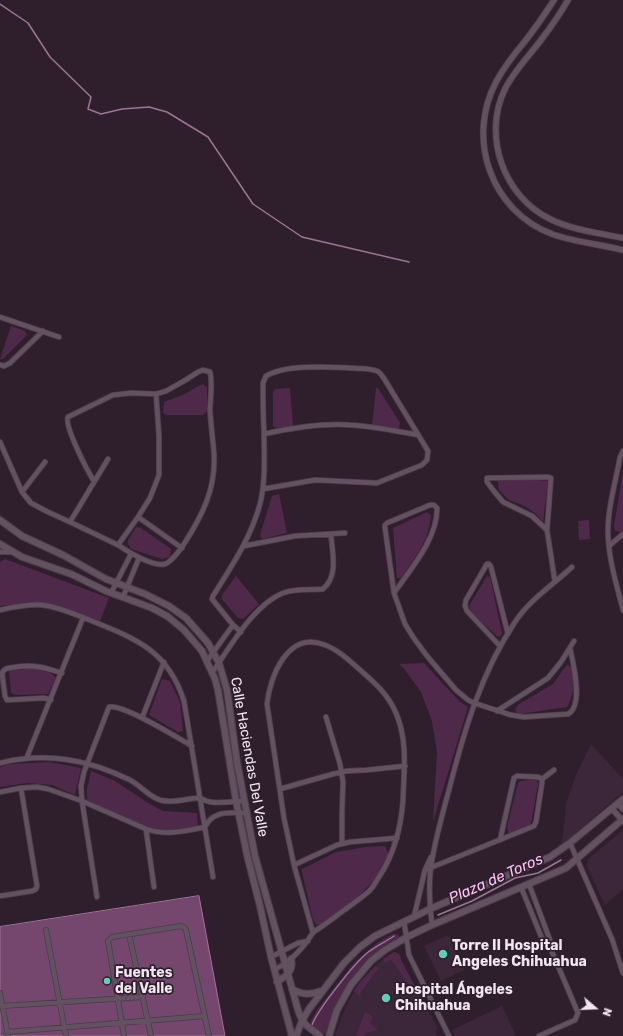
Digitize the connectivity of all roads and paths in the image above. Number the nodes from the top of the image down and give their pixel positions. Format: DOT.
graph roads {
  1 [pos="554,0"];
  2 [pos="568,0"];
  3 [pos="623,238"];
  4 [pos="623,250"];
  5 [pos="0,317"];
  6 [pos="43,331"];
  7 [pos="59,337"];
  8 [pos="0,365"];
  9 [pos="156,394"];
  10 [pos="264,434"];
  11 [pos="418,435"];
  12 [pos="0,442"];
  13 [pos="623,451"];
  14 [pos="108,459"];
  15 [pos="45,462"];
  16 [pos="94,481"];
  17 [pos="263,489"];
  18 [pos="22,492"];
  19 [pos="138,517"];
  20 [pos="0,520"];
  21 [pos="70,522"];
  22 [pos="547,530"];
  23 [pos="331,534"];
  24 [pos="345,534"];
  25 [pos="623,534"];
  26 [pos="0,544"];
  27 [pos="118,546"];
  28 [pos="244,546"];
  29 [pos="609,546"];
  30 [pos="182,548"];
  31 [pos="0,552"];
  32 [pos="11,552"];
  33 [pos="131,554"];
  34 [pos="139,558"];
  35 [pos="572,567"];
  36 [pos="556,582"];
  37 [pos="116,583"];
  38 [pos="127,587"];
  39 [pos="111,593"];
  40 [pos="394,593"];
  41 [pos="123,597"];
  42 [pos="0,610"];
  43 [pos="623,610"];
  44 [pos="84,618"];
  45 [pos="233,625"];
  46 [pos="241,632"];
  47 [pos="508,634"];
  48 [pos="574,641"];
  49 [pos="500,646"];
  50 [pos="570,648"];
  51 [pos="213,652"];
  52 [pos="207,661"];
  53 [pos="164,662"];
  54 [pos="219,663"];
  55 [pos="62,673"];
  56 [pos="212,673"];
  57 [pos="51,700"];
  58 [pos="474,703"];
  59 [pos="497,710"];
  60 [pos="326,717"];
  61 [pos="142,718"];
  62 [pos="192,746"];
  63 [pos="27,758"];
  64 [pos="0,763"];
  65 [pos="88,763"];
  66 [pos="405,766"];
  67 [pos="554,770"];
  68 [pos="342,772"];
  69 [pos="542,779"];
  70 [pos="21,788"];
  71 [pos="280,790"];
  72 [pos="0,792"];
  73 [pos="200,798"];
  74 [pos="244,800"];
  75 [pos="82,801"];
  76 [pos="236,801"];
  77 [pos="620,801"];
  78 [pos="612,809"];
  79 [pos="623,809"];
  80 [pos="246,812"];
  81 [pos="238,813"];
  82 [pos="623,820"];
  83 [pos="205,827"];
  84 [pos="146,829"];
  85 [pos="397,838"];
  86 [pos="500,840"];
  87 [pos="342,843"];
  88 [pos="570,843"];
  89 [pos="432,856"];
  90 [pos="577,859"];
  91 [pos="294,865"];
  92 [pos="431,867"];
  93 [pos="425,870"];
  94 [pos="213,877"];
  95 [pos="529,884"];
  96 [pos="154,887"];
  97 [pos="521,887"];
  98 [pos="420,891"];
  99 [pos="430,893"];
  100 [pos="0,896"];
  101 [pos="97,897"];
  102 [pos="430,909"];
  103 [pos="414,917"];
  104 [pos="404,921"];
  105 [pos="432,925"];
  106 [pos="46,930"];
  107 [pos="313,933"];
  108 [pos="129,934"];
  109 [pos="407,937"];
  110 [pos="308,941"];
  111 [pos="288,948"];
  112 [pos="550,948"];
  113 [pos="281,952"];
  114 [pos="271,957"];
  115 [pos="291,959"];
  116 [pos="285,965"];
  117 [pos="274,970"];
  118 [pos="623,972"];
  119 [pos="288,975"];
  120 [pos="277,982"];
  121 [pos="292,989"];
  122 [pos="323,990"];
  123 [pos="0,993"];
  124 [pos="142,997"];
  125 [pos="118,999"];
  126 [pos="60,1003"];
  127 [pos="2,1006"];
  128 [pos="205,1016"];
  129 [pos="148,1021"];
  130 [pos="302,1021"];
  131 [pos="122,1023"];
  132 [pos="64,1027"];
  133 [pos="8,1034"];
  134 [pos="66,1036"];
  135 [pos="124,1036"];
  136 [pos="151,1036"];
  137 [pos="209,1036"];
  138 [pos="292,1036"];
  139 [pos="296,1036"];
  140 [pos="320,1036"];
  141 [pos="329,1036"];
  142 [pos="449,1036"];
  143 [pos="539,1036"];
  1 -- 4 [label="street"];
  2 -- 3 [label="street"];
  5 -- 6 [label="street"];
  6 -- 7 [label="street"];
  6 -- 8 [label="street"];
  9 -- 16 [label="street"];
  9 -- 19 [label="street"];
  9 -- 30 [label="street"];
  10 -- 11 [label="street"];
  10 -- 11 [label="street"];
  10 -- 17 [label="street"];
  11 -- 17 [label="street"];
  12 -- 18 [label="street"];
  13 -- 29 [label="street"];
  14 -- 16 [label="street"];
  15 -- 18 [label="street"];
  16 -- 21 [label="street"];
  17 -- 28 [label="street"];
  18 -- 21 [label="street"];
  19 -- 27 [label="street"];
  19 -- 30 [label="street"];
  20 -- 37 [label="main road, Calle Haciendas Del Valle"];
  21 -- 27 [label="street"];
  22 -- 22 [label="street"];
  22 -- 36 [label="street"];
  23 -- 24 [label="street"];
  23 -- 28 [label="street"];
  23 -- 46 [label="street"];
  25 -- 29 [label="street"];
  26 -- 32 [label="main road, Calle Haciendas Del Valle"];
  27 -- 33 [label="street"];
  28 -- 45 [label="street"];
  29 -- 43 [label="street"];
  30 -- 34 [label="street"];
  31 -- 32 [label="street"];
  32 -- 39 [label="main road, Calle Haciendas Del Valle"];
  33 -- 34 [label="street"];
  33 -- 37 [label="street"];
  34 -- 38 [label="street"];
  35 -- 36 [label="street"];
  36 -- 47 [label="street"];
  37 -- 38 [label="main road, Calle Haciendas Del Valle"];
  37 -- 39 [label="street"];
  38 -- 41 [label="street"];
  38 -- 51 [label="main road, Calle Haciendas Del Valle"];
  39 -- 41 [label="main road, Calle Haciendas Del Valle"];
  40 -- 40 [label="street"];
  40 -- 58 [label="street"];
  41 -- 52 [label="main road, Calle Haciendas Del Valle"];
  42 -- 44 [label="street"];
  44 -- 53 [label="street"];
  44 -- 55 [label="street"];
  45 -- 46 [label="street"];
  45 -- 51 [label="street"];
  46 -- 54 [label="street"];
  47 -- 49 [label="street"];
  47 -- 49 [label="street"];
  48 -- 50 [label="street"];
  49 -- 58 [label="street"];
  50 -- 59 [label="street"];
  50 -- 59 [label="street"];
  51 -- 52 [label="street"];
  51 -- 54 [label="main road, Calle Haciendas Del Valle"];
  52 -- 56 [label="main road, Calle Haciendas Del Valle"];
  53 -- 61 [label="street"];
  53 -- 62 [label="street"];
  54 -- 56 [label="street"];
  54 -- 74 [label="main road, Calle Haciendas Del Valle"];
  55 -- 57 [label="street"];
  55 -- 57 [label="street"];
  56 -- 76 [label="main road, Calle Haciendas Del Valle"];
  57 -- 63 [label="street"];
  58 -- 59 [label="street"];
  58 -- 89 [label="street"];
  60 -- 68 [label="street"];
  61 -- 62 [label="street"];
  61 -- 65 [label="street"];
  62 -- 73 [label="street"];
  63 -- 64 [label="street"];
  63 -- 65 [label="street"];
  65 -- 73 [label="street"];
  65 -- 75 [label="street"];
  66 -- 68 [label="street"];
  66 -- 71 [label="street"];
  66 -- 85 [label="street"];
  67 -- 69 [label="street"];
  68 -- 71 [label="street"];
  68 -- 87 [label="street"];
  69 -- 86 [label="street"];
  69 -- 86 [label="street"];
  70 -- 72 [label="street"];
  70 -- 75 [label="street"];
  70 -- 100 [label="street"];
  71 -- 91 [label="street"];
  73 -- 76 [label="street"];
  73 -- 83 [label="street"];
  74 -- 76 [label="street"];
  74 -- 80 [label="main road, Calle Haciendas Del Valle"];
  75 -- 84 [label="street"];
  75 -- 101 [label="street"];
  76 -- 81 [label="main road, Calle Haciendas Del Valle"];
  77 -- 78 [label="main road"];
  77 -- 79 [label="street"];
  78 -- 82 [label="street"];
  78 -- 88 [label="main road"];
  80 -- 81 [label="street"];
  80 -- 113 [label="main road, Calle Haciendas Del Valle"];
  81 -- 83 [label="street"];
  81 -- 114 [label="main road, Calle Haciendas Del Valle"];
  82 -- 90 [label="main road"];
  83 -- 84 [label="street"];
  83 -- 94 [label="street"];
  84 -- 96 [label="street"];
  85 -- 87 [label="street"];
  85 -- 107 [label="street"];
  86 -- 92 [label="street"];
  87 -- 91 [label="street"];
  88 -- 90 [label="street"];
  88 -- 102 [label="main road"];
  89 -- 92 [label="street"];
  89 -- 93 [label="street"];
  90 -- 95 [label="main road"];
  90 -- 118 [label="street"];
  91 -- 107 [label="street"];
  92 -- 93 [label="street"];
  92 -- 99 [label="street"];
  93 -- 98 [label="street"];
  95 -- 97 [label="main road"];
  95 -- 112 [label="street"];
  97 -- 105 [label="main road"];
  97 -- 112 [label="street"];
  98 -- 99 [label="street"];
  98 -- 103 [label="street"];
  99 -- 102 [label="street"];
  102 -- 103 [label="main road"];
  102 -- 105 [label="street"];
  103 -- 104 [label="main road"];
  104 -- 109 [label="street"];
  104 -- 122 [label="main road"];
  105 -- 109 [label="main road"];
  106 -- 126 [label="street"];
  107 -- 110 [label="street"];
  108 -- 124 [label="street"];
  108 -- 125 [label="street"];
  108 -- 128 [label="street"];
  109 -- 141 [label="main road"];
  109 -- 142 [label="street"];
  110 -- 111 [label="street"];
  110 -- 115 [label="street"];
  111 -- 113 [label="street"];
  111 -- 115 [label="street"];
  112 -- 143 [label="street"];
  113 -- 114 [label="street"];
  113 -- 116 [label="main road, Calle Haciendas Del Valle"];
  114 -- 117 [label="main road, Calle Haciendas Del Valle"];
  115 -- 116 [label="street"];
  115 -- 119 [label="main road"];
  116 -- 117 [label="street"];
  116 -- 119 [label="main road, Calle Haciendas Del Valle"];
  117 -- 120 [label="main road, Calle Haciendas Del Valle"];
  119 -- 120 [label="main road"];
  119 -- 121 [label="main road, Calle Haciendas Del Valle"];
  120 -- 138 [label="main road, Calle Haciendas Del Valle"];
  121 -- 122 [label="main road"];
  121 -- 130 [label="main road, Calle Haciendas Del Valle"];
  122 -- 130 [label="main road"];
  123 -- 127 [label="street"];
  124 -- 125 [label="street"];
  124 -- 129 [label="street"];
  125 -- 126 [label="street"];
  125 -- 131 [label="street"];
  126 -- 127 [label="street"];
  126 -- 132 [label="street"];
  127 -- 133 [label="street"];
  128 -- 129 [label="street"];
  128 -- 137 [label="street"];
  129 -- 131 [label="street"];
  129 -- 136 [label="street"];
  130 -- 139 [label="main road"];
  130 -- 140 [label="main road"];
  131 -- 132 [label="street"];
  131 -- 135 [label="street"];
  132 -- 133 [label="street"];
  132 -- 134 [label="street"];
}
